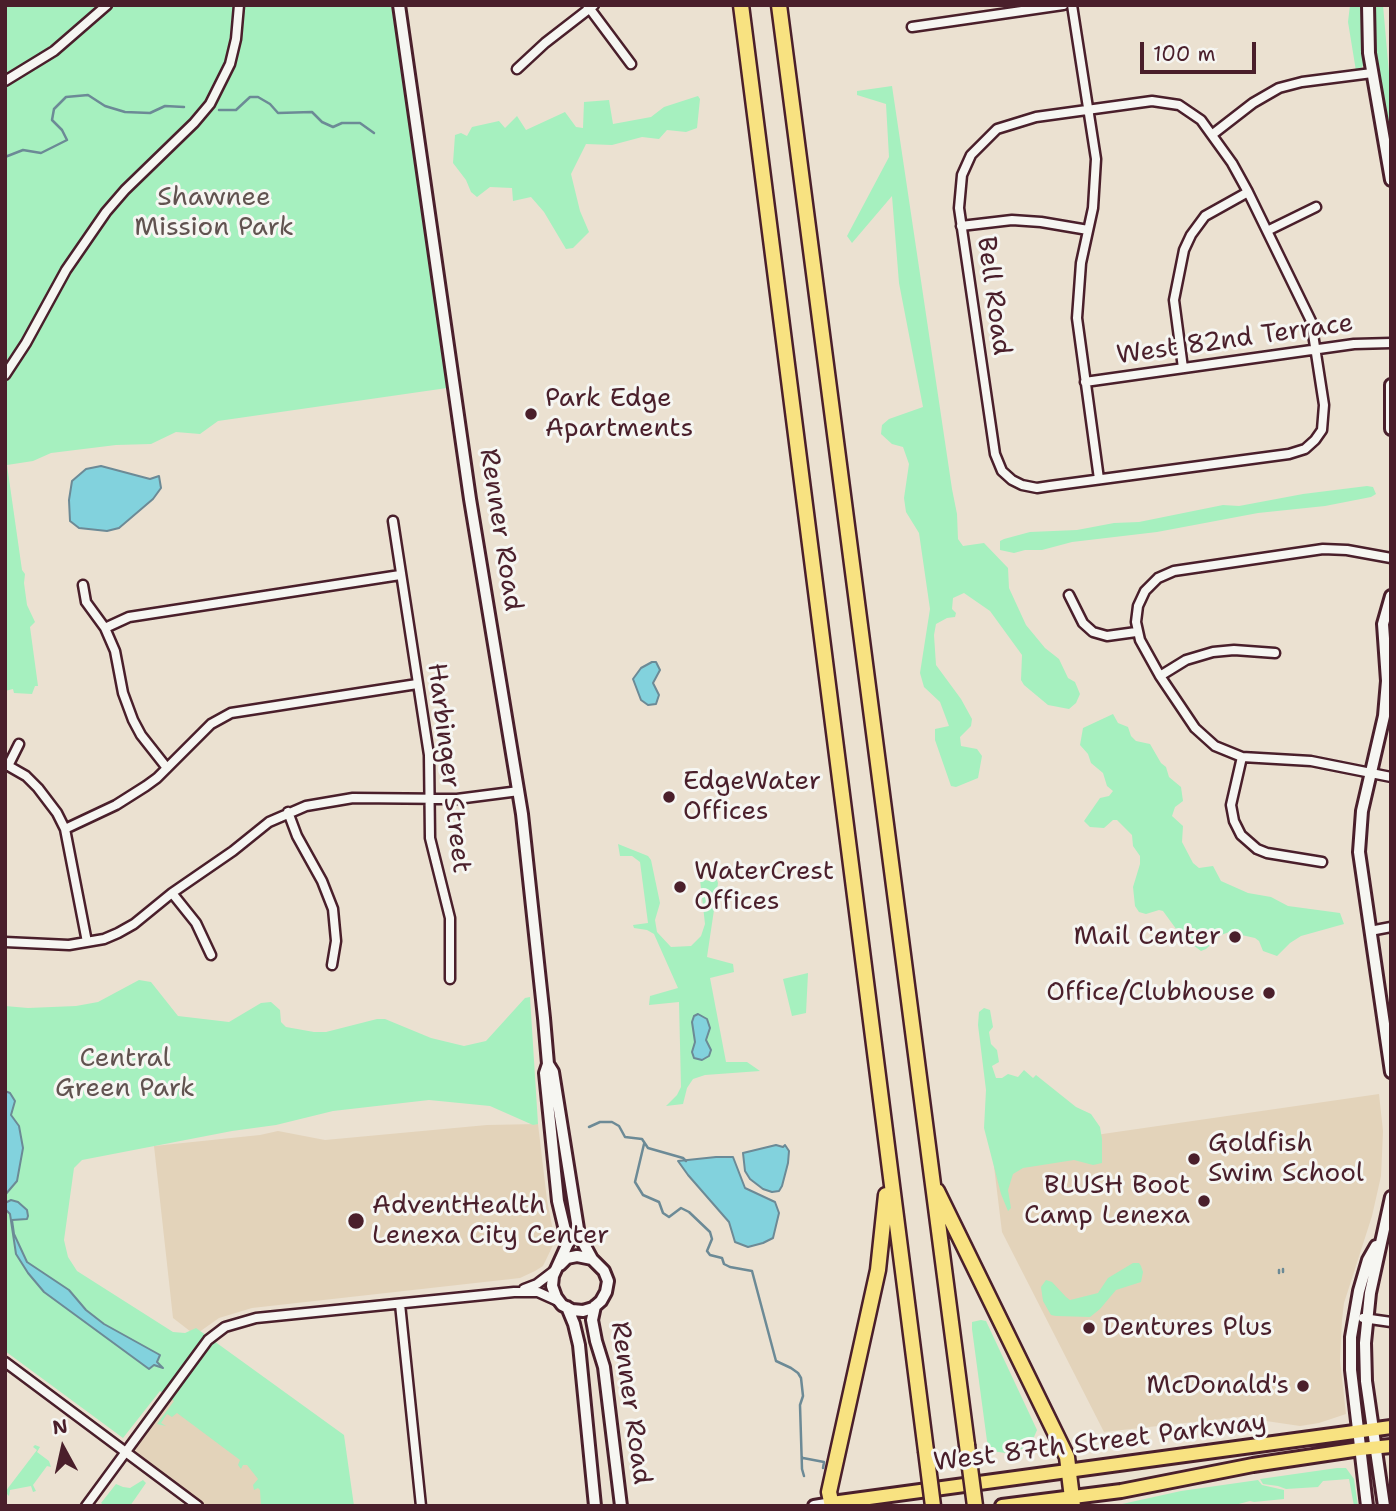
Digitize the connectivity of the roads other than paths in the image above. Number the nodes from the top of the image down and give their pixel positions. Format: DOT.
graph roads {
  1 [pos="107,5"];
  2 [pos="239,5"];
  3 [pos="399,5"];
  4 [pos="741,5"];
  5 [pos="779,5"];
  6 [pos="1063,5"];
  7 [pos="1072,5"];
  8 [pos="1368,5"];
  9 [pos="590,6"];
  10 [pos="912,27"];
  11 [pos="631,64"];
  12 [pos="517,69"];
  13 [pos="1372,73"];
  14 [pos="5,81"];
  15 [pos="1088,110"];
  16 [pos="1213,134"];
  17 [pos="1391,180"];
  18 [pos="1248,192"];
  19 [pos="1316,207"];
  20 [pos="961,226"];
  21 [pos="1088,230"];
  22 [pos="1267,231"];
  23 [pos="1391,343"];
  24 [pos="1316,350"];
  25 [pos="1183,368"];
  26 [pos="5,375"];
  27 [pos="1085,382"];
  28 [pos="1391,386"];
  29 [pos="1391,429"];
  30 [pos="1098,480"];
  31 [pos="393,521"];
  32 [pos="1391,558"];
  33 [pos="400,575"];
  34 [pos="83,586"];
  35 [pos="1069,595"];
  36 [pos="1391,596"];
  37 [pos="105,628"];
  38 [pos="1136,632"];
  39 [pos="1275,653"];
  40 [pos="1160,676"];
  41 [pos="417,684"];
  42 [pos="19,744"];
  43 [pos="1242,757"];
  44 [pos="7,765"];
  45 [pos="167,768"];
  46 [pos="1372,774"];
  47 [pos="1391,777"];
  48 [pos="519,792"];
  49 [pos="430,799"];
  50 [pos="288,812"];
  51 [pos="65,829"];
  52 [pos="1322,862"];
  53 [pos="172,892"];
  54 [pos="1391,927"];
  55 [pos="1370,931"];
  56 [pos="5,942"];
  57 [pos="87,942"];
  58 [pos="211,955"];
  59 [pos="332,965"];
  60 [pos="450,979"];
  61 [pos="548,1064"];
  62 [pos="1391,1072"];
  63 [pos="888,1169"];
  64 [pos="932,1180"];
  65 [pos="1391,1197"];
  66 [pos="1380,1237"];
  67 [pos="592,1259"];
  68 [pos="558,1267"];
  69 [pos="518,1292"];
  70 [pos="400,1304"];
  71 [pos="563,1304"];
  72 [pos="595,1306"];
  73 [pos="1355,1317"];
  74 [pos="1367,1318"];
  75 [pos="1391,1322"];
  76 [pos="6,1364"];
  77 [pos="1391,1427"];
  78 [pos="1374,1429"];
  79 [pos="1358,1432"];
  80 [pos="1391,1446"];
  81 [pos="1360,1448"];
  82 [pos="1377,1448"];
  83 [pos="125,1452"];
  84 [pos="1068,1469"];
  85 [pos="1073,1501"];
  86 [pos="832,1504"];
  87 [pos="622,1505"];
  88 [pos="1368,1505"];
  89 [pos="86,1506"];
  90 [pos="198,1506"];
  91 [pos="421,1506"];
  92 [pos="595,1506"];
  93 [pos="814,1506"];
  94 [pos="933,1506"];
  95 [pos="975,1506"];
  96 [pos="1002,1506"];
  97 [pos="1384,1506"];
  1 -- 14 [label="street"];
  2 -- 26 [label="street"];
  3 -- 48 [label="main road, Renner Road"];
  4 -- 63 [label="highway"];
  5 -- 64 [label="highway"];
  6 -- 10 [label="street"];
  7 -- 15 [label="street"];
  8 -- 13 [label="main road"];
  9 -- 11 [label="street"];
  9 -- 12 [label="street"];
  13 -- 16 [label="street"];
  13 -- 17 [label="main road"];
  15 -- 16 [label="street, Bell Road"];
  15 -- 20 [label="street, Bell Road"];
  15 -- 21 [label="street"];
  16 -- 18 [label="street, Bell Road"];
  18 -- 22 [label="street, Bell Road"];
  18 -- 25 [label="street"];
  19 -- 22 [label="street"];
  20 -- 21 [label="street"];
  20 -- 30 [label="street, Bell Road"];
  21 -- 27 [label="street"];
  22 -- 24 [label="street, Bell Road"];
  23 -- 24 [label="street, West 82nd Terrace"];
  24 -- 25 [label="street, West 82nd Terrace"];
  24 -- 30 [label="street, Bell Road"];
  25 -- 27 [label="street, West 82nd Terrace"];
  27 -- 30 [label="street"];
  28 -- 29 [label="main road"];
  31 -- 33 [label="street, Harbinger Street"];
  32 -- 38 [label="street"];
  33 -- 37 [label="street"];
  33 -- 41 [label="street, Harbinger Street"];
  34 -- 37 [label="street"];
  35 -- 38 [label="street"];
  36 -- 46 [label="main road"];
  37 -- 45 [label="street"];
  38 -- 40 [label="street"];
  39 -- 40 [label="street"];
  40 -- 43 [label="street"];
  41 -- 45 [label="street"];
  41 -- 49 [label="street, Harbinger Street"];
  42 -- 44 [label="street"];
  43 -- 46 [label="street"];
  43 -- 52 [label="street"];
  44 -- 51 [label="street"];
  45 -- 51 [label="street"];
  46 -- 47 [label="street"];
  46 -- 55 [label="main road"];
  48 -- 49 [label="street"];
  48 -- 61 [label="main road, Renner Road"];
  49 -- 50 [label="street"];
  49 -- 60 [label="street, Harbinger Street"];
  50 -- 53 [label="street"];
  50 -- 59 [label="street"];
  51 -- 57 [label="street"];
  53 -- 57 [label="street"];
  53 -- 58 [label="street"];
  54 -- 55 [label="street"];
  55 -- 62 [label="main road"];
  56 -- 57 [label="street"];
  61 -- 67 [label="main road, Renner Road"];
  61 -- 68 [label="main road, Renner Road"];
  63 -- 86 [label="highway"];
  63 -- 94 [label="highway, bridge"];
  64 -- 84 [label="highway"];
  64 -- 95 [label="highway, bridge"];
  65 -- 66 [label="main road"];
  66 -- 73 [label="main road"];
  66 -- 74 [label="main road"];
  67 -- 68 [label="main road"];
  67 -- 72 [label="main road, Renner Road"];
  68 -- 69 [label="street"];
  68 -- 71 [label="main road, Renner Road"];
  69 -- 70 [label="street"];
  69 -- 71 [label="street"];
  70 -- 83 [label="street"];
  70 -- 91 [label="street"];
  71 -- 72 [label="main road, Renner Road"];
  71 -- 92 [label="main road, Renner Road"];
  72 -- 87 [label="main road, Renner Road"];
  73 -- 74 [label="street"];
  73 -- 79 [label="main road"];
  74 -- 75 [label="street"];
  74 -- 78 [label="main road"];
  76 -- 83 [label="street"];
  77 -- 78 [label="main road, West 87th Street Parkway"];
  78 -- 79 [label="main road, West 87th Street Parkway"];
  78 -- 82 [label="main road"];
  79 -- 81 [label="main road"];
  79 -- 84 [label="main road, West 87th Street Parkway"];
  80 -- 82 [label="main road, West 87th Street Parkway"];
  81 -- 82 [label="main road, West 87th Street Parkway"];
  81 -- 85 [label="main road, West 87th Street Parkway"];
  81 -- 88 [label="main road"];
  82 -- 97 [label="main road"];
  83 -- 89 [label="street"];
  83 -- 90 [label="street"];
  84 -- 85 [label="highway"];
  84 -- 86 [label="main road, West 87th Street Parkway"];
  85 -- 96 [label="main road, West 87th Street Parkway"];
  86 -- 93 [label="main road, West 87th Street Parkway"];
}
